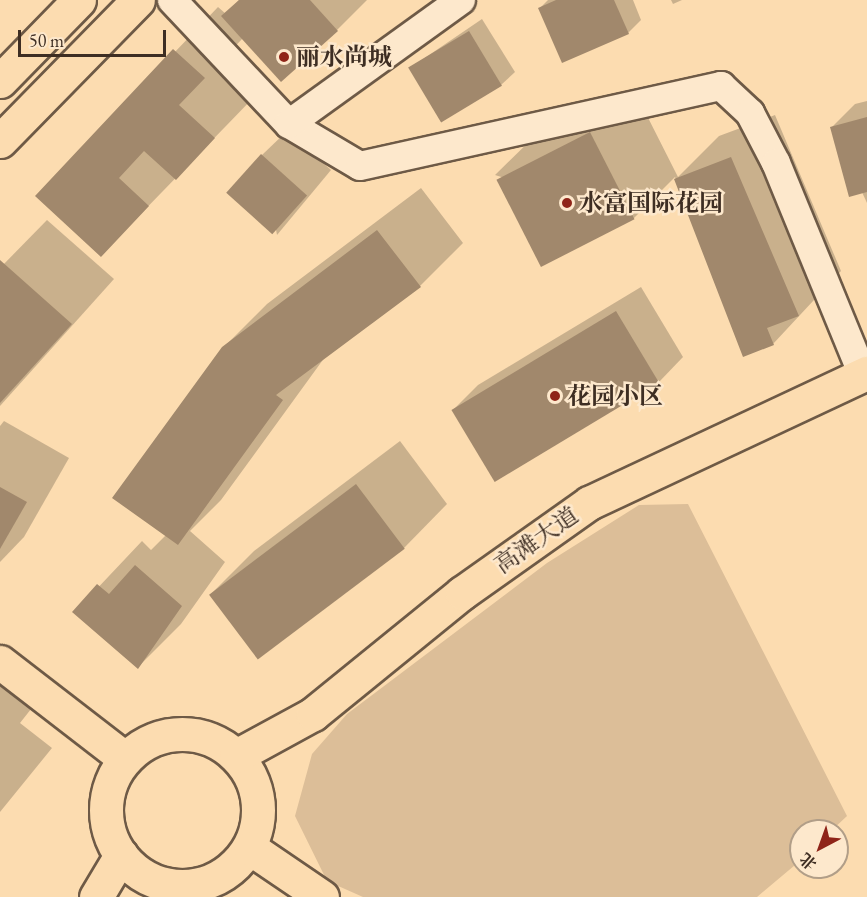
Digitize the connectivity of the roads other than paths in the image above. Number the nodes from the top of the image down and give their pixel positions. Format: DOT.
graph roads {
  1 [pos="79,0"];
  2 [pos="138,0"];
  3 [pos="172,0"];
  4 [pos="461,0"];
  5 [pos="0,81"];
  6 [pos="289,124"];
  7 [pos="0,141"];
  8 [pos="865,374"];
  9 [pos="0,662"];
  10 [pos="236,756"];
  11 [pos="123,757"];
  12 [pos="250,848"];
  13 [pos="121,855"];
  14 [pos="96,897"];
  15 [pos="322,897"];
  1 -- 5 [label="main road"];
  2 -- 7 [label="main road"];
  3 -- 6 [label="street"];
  4 -- 6 [label="street"];
  6 -- 8 [label="street"];
  8 -- 10 [label="main road, 高滩大道"];
  9 -- 11 [label="main road"];
  10 -- 11 [label="main road"];
  10 -- 12 [label="main road"];
  11 -- 13 [label="main road"];
  12 -- 13 [label="main road"];
  12 -- 15 [label="main road"];
  13 -- 14 [label="main road"];
}
